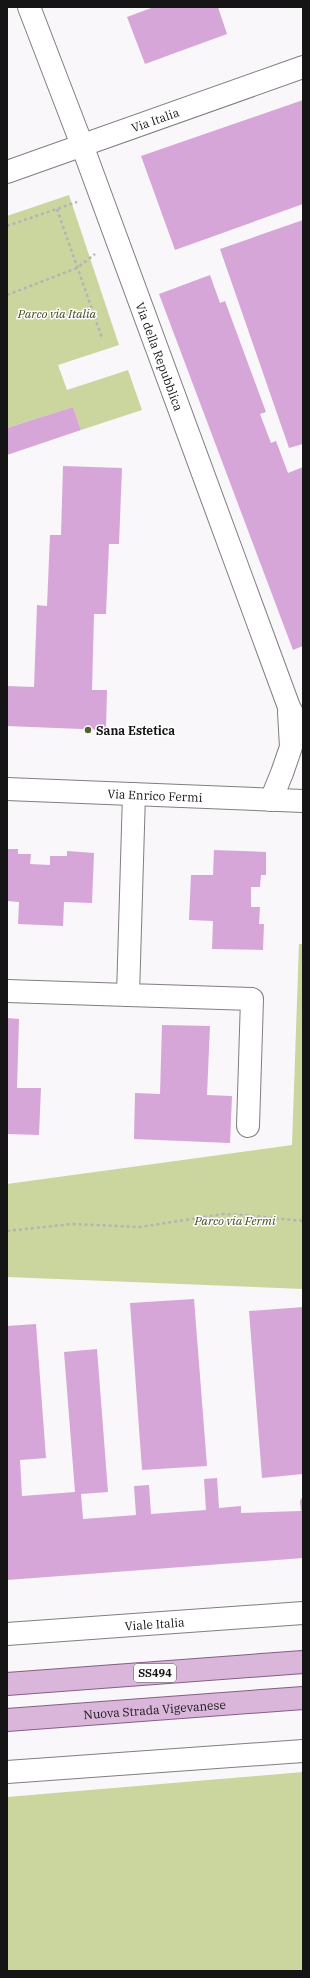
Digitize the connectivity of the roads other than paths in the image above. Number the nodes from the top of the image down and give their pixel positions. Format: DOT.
graph roads {
  1 [pos="29,7"];
  2 [pos="303,68"];
  3 [pos="82,145"];
  4 [pos="7,172"];
  5 [pos="289,707"];
  6 [pos="303,733"];
  7 [pos="7,789"];
  8 [pos="134,794"];
  9 [pos="270,800"];
  10 [pos="303,801"];
  11 [pos="7,991"];
  12 [pos="128,995"];
  13 [pos="248,1126"];
  14 [pos="303,1613"];
  15 [pos="7,1634"];
  16 [pos="303,1662"];
  17 [pos="7,1684"];
  18 [pos="303,1698"];
  19 [pos="7,1720"];
  20 [pos="303,1751"];
  21 [pos="7,1772"];
  1 -- 3 [label="street, Via della Repubblica"];
  2 -- 3 [label="street, Via Italia"];
  3 -- 4 [label="street, Via Italia"];
  3 -- 5 [label="street, Via della Repubblica"];
  5 -- 6 [label="street, Via della Repubblica"];
  5 -- 9 [label="street, Via della Repubblica"];
  7 -- 8 [label="street, Via Enrico Fermi"];
  8 -- 9 [label="street, Via Enrico Fermi"];
  8 -- 12 [label="street"];
  9 -- 10 [label="street, Via Enrico Fermi"];
  11 -- 12 [label="street"];
  12 -- 13 [label="street"];
  14 -- 15 [label="street, Viale Italia"];
  16 -- 17 [label="main road, SS494"];
  18 -- 19 [label="main road, Nuova Strada Vigevanese"];
  20 -- 21 [label="street"];
}
